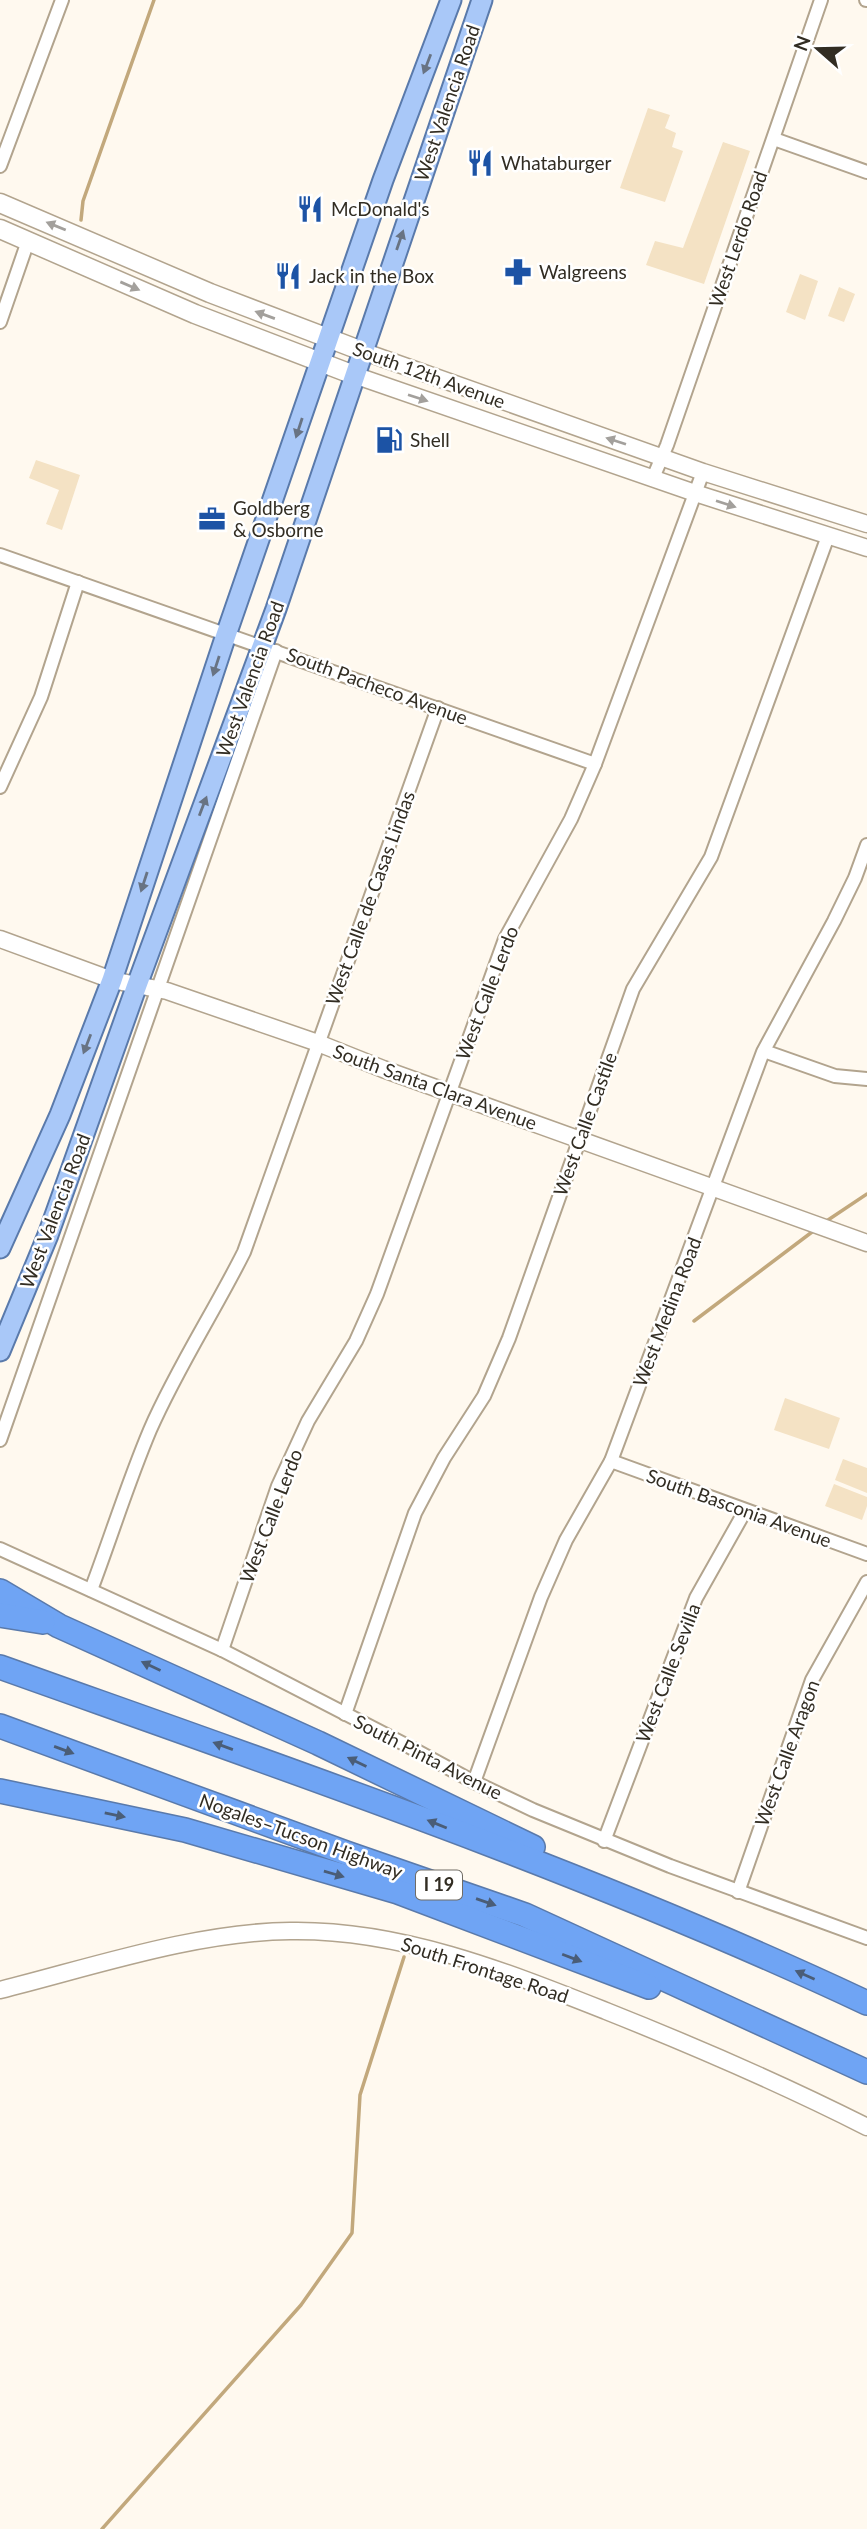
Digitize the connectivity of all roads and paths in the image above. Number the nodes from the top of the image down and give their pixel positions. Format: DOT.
graph roads {
  1 [pos="62,0"];
  2 [pos="452,0"];
  3 [pos="482,0"];
  4 [pos="821,0"];
  5 [pos="442,26"];
  6 [pos="470,36"];
  7 [pos="774,139"];
  8 [pos="0,166"];
  9 [pos="867,172"];
  10 [pos="0,204"];
  11 [pos="0,229"];
  12 [pos="28,242"];
  13 [pos="113,250"];
  14 [pos="73,261"];
  15 [pos="0,322"];
  16 [pos="329,338"];
  17 [pos="362,351"];
  18 [pos="320,363"];
  19 [pos="354,375"];
  20 [pos="662,456"];
  21 [pos="703,472"];
  22 [pos="653,478"];
  23 [pos="695,494"];
  24 [pos="867,524"];
  25 [pos="828,536"];
  26 [pos="867,548"];
  27 [pos="0,555"];
  28 [pos="78,582"];
  29 [pos="226,635"];
  30 [pos="268,649"];
  31 [pos="438,708"];
  32 [pos="595,764"];
  33 [pos="0,787"];
  34 [pos="867,845"];
  35 [pos="0,939"];
  36 [pos="112,980"];
  37 [pos="136,985"];
  38 [pos="159,989"];
  39 [pos="318,1043"];
  40 [pos="764,1051"];
  41 [pos="867,1079"];
  42 [pos="448,1092"];
  43 [pos="579,1139"];
  44 [pos="714,1188"];
  45 [pos="867,1243"];
  46 [pos="0,1248"];
  47 [pos="0,1351"];
  48 [pos="0,1440"];
  49 [pos="611,1461"];
  50 [pos="745,1511"];
  51 [pos="0,1549"];
  52 [pos="867,1554"];
  53 [pos="867,1582"];
  54 [pos="91,1590"];
  55 [pos="0,1591"];
  56 [pos="0,1615"];
  57 [pos="59,1626"];
  58 [pos="222,1650"];
  59 [pos="0,1667"];
  60 [pos="345,1714"];
  61 [pos="0,1726"];
  62 [pos="474,1782"];
  63 [pos="0,1791"];
  64 [pos="604,1841"];
  65 [pos="738,1892"];
  66 [pos="705,1930"];
  67 [pos="867,1938"];
  68 [pos="0,1990"];
  69 [pos="867,2003"];
  70 [pos="845,2062"];
  71 [pos="867,2072"];
  72 [pos="867,2127"];
  1 -- 8 [label="street"];
  2 -- 5 [label="main road, West Valencia Road"];
  3 -- 6 [label="main road, West Valencia Road"];
  4 -- 7 [label="street, West Lerdo Road"];
  5 -- 6 [label="main road"];
  5 -- 16 [label="main road, West Valencia Road, one-way"];
  17 -- 6 [label="main road, West Valencia Road, one-way"];
  7 -- 9 [label="street"];
  7 -- 20 [label="street, West Lerdo Road"];
  13 -- 10 [label="main road, South 12th Avenue, one-way"];
  11 -- 12 [label="main road, South 12th Avenue"];
  12 -- 14 [label="main road, South 12th Avenue"];
  12 -- 15 [label="street"];
  13 -- 14 [label="main road"];
  16 -- 13 [label="main road, South 12th Avenue, one-way"];
  14 -- 18 [label="main road, South 12th Avenue, one-way"];
  16 -- 17 [label="main road, South 12th Avenue"];
  16 -- 18 [label="main road, West Valencia Road"];
  17 -- 19 [label="main road, West Valencia Road"];
  20 -- 17 [label="street, South 12th Avenue, one-way"];
  18 -- 19 [label="main road, South 12th Avenue"];
  18 -- 29 [label="main road, West Valencia Road, one-way"];
  19 -- 22 [label="street, South 12th Avenue, one-way"];
  19 -- 30 [label="main road, West Valencia Road"];
  20 -- 21 [label="street, South 12th Avenue"];
  20 -- 22 [label="street, West Lerdo Road"];
  21 -- 23 [label="street, West Calle Lerdo"];
  21 -- 24 [label="street, South 12th Avenue"];
  22 -- 23 [label="street, South 12th Avenue"];
  23 -- 25 [label="street, South 12th Avenue, one-way"];
  23 -- 32 [label="street, West Calle Lerdo"];
  25 -- 26 [label="street, South 12th Avenue"];
  25 -- 43 [label="street, West Calle Castile"];
  27 -- 28 [label="street, South Pacheco Avenue"];
  28 -- 29 [label="street, South Pacheco Avenue"];
  28 -- 33 [label="street"];
  29 -- 30 [label="street, South Pacheco Avenue"];
  29 -- 36 [label="main road, West Valencia Road, one-way"];
  30 -- 31 [label="street, South Pacheco Avenue"];
  37 -- 30 [label="main road, West Valencia Road, one-way"];
  30 -- 38 [label="street, West Valencia Road"];
  31 -- 32 [label="street, South Pacheco Avenue"];
  31 -- 39 [label="street, West Calle de Casas Lindas"];
  32 -- 42 [label="street, West Calle Lerdo"];
  34 -- 40 [label="street, West Medina Road"];
  35 -- 36 [label="street, South Santa Clara Avenue"];
  36 -- 37 [label="street, South Santa Clara Avenue"];
  36 -- 46 [label="main road, West Valencia Road, one-way"];
  37 -- 38 [label="street, South Santa Clara Avenue"];
  37 -- 47 [label="main road, West Valencia Road"];
  38 -- 39 [label="street, South Santa Clara Avenue"];
  38 -- 48 [label="street, West Valencia Road"];
  39 -- 42 [label="street, South Santa Clara Avenue"];
  39 -- 54 [label="street, West Calle de Casas Lindas"];
  40 -- 41 [label="street"];
  40 -- 44 [label="street, West Medina Road"];
  42 -- 43 [label="street, South Santa Clara Avenue"];
  42 -- 58 [label="street, West Calle Lerdo"];
  43 -- 44 [label="street, South Santa Clara Avenue"];
  43 -- 60 [label="street, West Calle Castile"];
  44 -- 45 [label="street, South Santa Clara Avenue"];
  44 -- 49 [label="street, West Medina Road"];
  49 -- 50 [label="street, South Basconia Avenue"];
  49 -- 62 [label="street, West Medina Road"];
  50 -- 52 [label="street, South Basconia Avenue"];
  50 -- 64 [label="street, West Calle Sevilla"];
  51 -- 54 [label="street, South Pinta Avenue"];
  53 -- 65 [label="street, West Calle Aragon"];
  54 -- 58 [label="street, South Pinta Avenue"];
  55 -- 57 [label="highway"];
  56 -- 57 [label="highway"];
  66 -- 57 [label="highway, one-way"];
  58 -- 60 [label="street, South Pinta Avenue"];
  66 -- 59 [label="highway, one-way"];
  60 -- 62 [label="street, South Pinta Avenue"];
  61 -- 70 [label="highway, Nogales–Tucson Highway / I 19, one-way"];
  62 -- 64 [label="street, South Pinta Avenue"];
  63 -- 70 [label="highway, one-way"];
  64 -- 65 [label="street, South Pinta Avenue"];
  65 -- 67 [label="street, South Pinta Avenue"];
  69 -- 66 [label="highway, one-way"];
  68 -- 72 [label="street, South Frontage Road"];
  70 -- 71 [label="highway, Nogales–Tucson Highway / I 19"];
}
